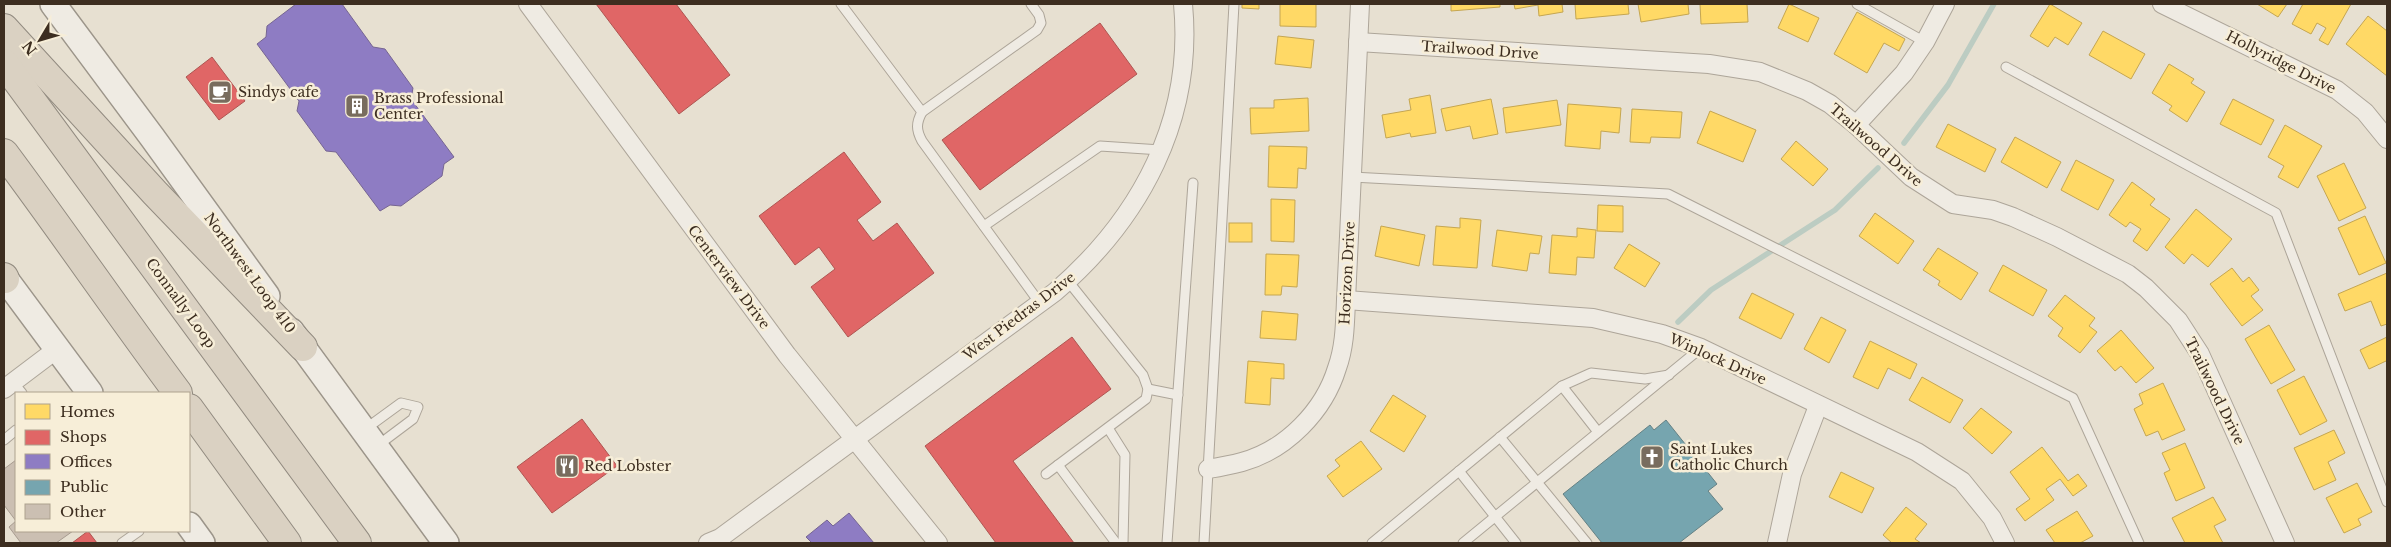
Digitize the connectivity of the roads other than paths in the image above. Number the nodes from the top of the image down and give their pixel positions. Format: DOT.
graph roads {
  1 [pos="53,4"];
  2 [pos="528,4"];
  3 [pos="842,4"];
  4 [pos="1031,4"];
  5 [pos="1183,4"];
  6 [pos="1234,4"];
  7 [pos="1360,4"];
  8 [pos="1857,4"];
  9 [pos="1945,4"];
  10 [pos="2162,4"];
  11 [pos="4,28"];
  12 [pos="1358,42"];
  13 [pos="1925,42"];
  14 [pos="4,63"];
  15 [pos="2006,67"];
  16 [pos="922,112"];
  17 [pos="1856,124"];
  18 [pos="2387,139"];
  19 [pos="1161,150"];
  20 [pos="4,153"];
  21 [pos="1352,177"];
  22 [pos="1193,184"];
  23 [pos="984,226"];
  24 [pos="4,277"];
  25 [pos="1068,281"];
  26 [pos="1346,300"];
  27 [pos="1039,302"];
  28 [pos="303,348"];
  29 [pos="1701,348"];
  30 [pos="58,349"];
  31 [pos="1669,375"];
  32 [pos="1562,386"];
  33 [pos="13,388"];
  34 [pos="1148,389"];
  35 [pos="89,392"];
  36 [pos="177,392"];
  37 [pos="1178,395"];
  38 [pos="1818,406"];
  39 [pos="190,409"];
  40 [pos="1108,428"];
  41 [pos="15,431"];
  42 [pos="1598,432"];
  43 [pos="1500,437"];
  44 [pos="369,439"];
  45 [pos="4,440"];
  46 [pos="853,440"];
  47 [pos="1058,465"];
  48 [pos="1208,469"];
  49 [pos="1459,471"];
  50 [pos="1046,474"];
  51 [pos="1537,481"];
  52 [pos="2387,502"];
  53 [pos="1495,516"];
  54 [pos="190,526"];
  55 [pos="138,532"];
  56 [pos="714,541"];
  57 [pos="122,543"];
  58 [pos="202,543"];
  59 [pos="287,543"];
  60 [pos="357,543"];
  61 [pos="446,543"];
  62 [pos="938,543"];
  63 [pos="1116,543"];
  64 [pos="1122,543"];
  65 [pos="1167,543"];
  66 [pos="1204,543"];
  67 [pos="1372,543"];
  68 [pos="1463,543"];
  69 [pos="1516,543"];
  70 [pos="1588,543"];
  71 [pos="1778,543"];
  72 [pos="2005,543"];
  73 [pos="2140,543"];
  74 [pos="2285,543"];
  1 -- 28 [label="main road, Northwest Loop 410"];
  2 -- 46 [label="street, Centerview Drive"];
  3 -- 16 [label="lane"];
  4 -- 16 [label="lane"];
  5 -- 19 [label="street, West Piedras Drive"];
  6 -- 48 [label="lane"];
  7 -- 12 [label="street, Horizon Drive"];
  8 -- 13 [label="lane"];
  9 -- 13 [label="street"];
  10 -- 18 [label="street, Hollyridge Drive"];
  11 -- 28 [label="highway"];
  12 -- 17 [label="street, Trailwood Drive"];
  12 -- 21 [label="street, Horizon Drive"];
  13 -- 17 [label="street"];
  14 -- 60 [label="highway, Connally Loop"];
  15 -- 52 [label="lane"];
  16 -- 23 [label="lane"];
  17 -- 74 [label="street, Trailwood Drive"];
  19 -- 23 [label="lane"];
  19 -- 25 [label="street, West Piedras Drive"];
  20 -- 36 [label="highway"];
  21 -- 26 [label="street, Horizon Drive"];
  21 -- 73 [label="lane"];
  22 -- 37 [label="lane"];
  23 -- 27 [label="lane"];
  24 -- 30 [label="main road"];
  25 -- 27 [label="street, West Piedras Drive"];
  25 -- 34 [label="lane"];
  26 -- 29 [label="street, Winlock Drive"];
  26 -- 48 [label="street, Horizon Drive"];
  27 -- 46 [label="street, West Piedras Drive"];
  28 -- 44 [label="main road, Northwest Loop 410"];
  29 -- 31 [label="lane"];
  29 -- 38 [label="street, Winlock Drive"];
  30 -- 33 [label="street"];
  30 -- 35 [label="main road"];
  31 -- 32 [label="lane"];
  31 -- 42 [label="lane"];
  32 -- 42 [label="lane"];
  32 -- 43 [label="lane"];
  34 -- 37 [label="lane"];
  34 -- 40 [label="lane"];
  37 -- 65 [label="lane"];
  38 -- 71 [label="street"];
  38 -- 72 [label="street, Winlock Drive"];
  39 -- 59 [label="highway"];
  40 -- 47 [label="lane"];
  40 -- 64 [label="lane"];
  41 -- 45 [label="lane"];
  42 -- 51 [label="lane"];
  43 -- 49 [label="lane"];
  43 -- 51 [label="lane"];
  44 -- 44 [label="lane"];
  44 -- 61 [label="main road, Northwest Loop 410"];
  46 -- 56 [label="street, West Piedras Drive"];
  46 -- 62 [label="street, Centerview Drive"];
  47 -- 50 [label="lane"];
  47 -- 63 [label="lane"];
  48 -- 66 [label="lane"];
  49 -- 53 [label="lane"];
  49 -- 67 [label="lane"];
  51 -- 53 [label="lane"];
  51 -- 70 [label="lane"];
  53 -- 68 [label="lane"];
  53 -- 69 [label="lane"];
  54 -- 58 [label="main road"];
  55 -- 57 [label="lane"];
}
